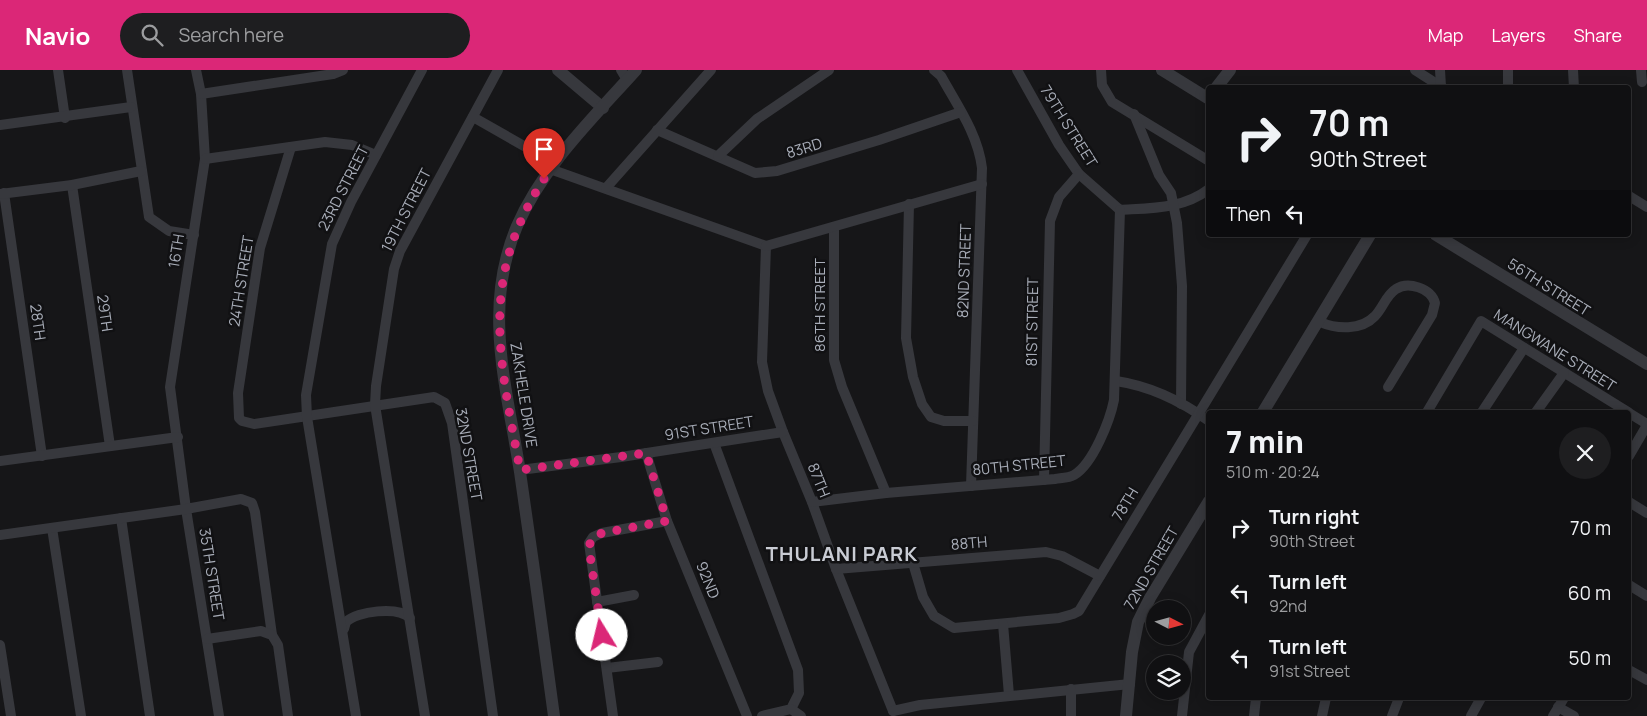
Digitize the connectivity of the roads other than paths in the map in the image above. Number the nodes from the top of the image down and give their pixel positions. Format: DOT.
graph roads {
  1 [pos="58,70"];
  2 [pos="127,70"];
  3 [pos="196,70"];
  4 [pos="343,70"];
  5 [pos="422,70"];
  6 [pos="498,70"];
  7 [pos="558,70"];
  8 [pos="711,70"];
  9 [pos="829,70"];
  10 [pos="934,70"];
  11 [pos="1017,70"];
  12 [pos="1100,70"];
  13 [pos="1162,70"];
  14 [pos="1230,70"];
  15 [pos="1415,70"];
  16 [pos="1440,70"];
  17 [pos="1508,70"];
  18 [pos="1573,70"];
  19 [pos="1641,70"];
  20 [pos="628,73"];
  21 [pos="1642,82"];
  22 [pos="1218,85"];
  23 [pos="1439,85"];
  24 [pos="1442,85"];
  25 [pos="1508,85"];
  26 [pos="1574,85"];
  27 [pos="201,94"];
  28 [pos="1206,97"];
  29 [pos="131,107"];
  30 [pos="603,108"];
  31 [pos="961,112"];
  32 [pos="1134,114"];
  33 [pos="473,117"];
  34 [pos="65,118"];
  35 [pos="0,126"];
  36 [pos="657,130"];
  37 [pos="291,147"];
  38 [pos="376,155"];
  39 [pos="718,156"];
  40 [pos="205,159"];
  41 [pos="1206,159"];
  42 [pos="552,166"];
  43 [pos="141,170"];
  44 [pos="1079,174"];
  45 [pos="982,184"];
  46 [pos="72,185"];
  47 [pos="606,188"];
  48 [pos="1206,191"];
  49 [pos="2,194"];
  50 [pos="1631,197"];
  51 [pos="909,204"];
  52 [pos="1174,206"];
  53 [pos="1647,207"];
  54 [pos="1120,210"];
  55 [pos="834,227"];
  56 [pos="194,235"];
  57 [pos="1306,237"];
  58 [pos="1369,237"];
  59 [pos="1439,237"];
  60 [pos="766,246"];
  61 [pos="1320,322"];
  62 [pos="1524,348"];
  63 [pos="1647,364"];
  64 [pos="1564,373"];
  65 [pos="1116,381"];
  66 [pos="1388,387"];
  67 [pos="1181,404"];
  68 [pos="375,405"];
  69 [pos="1264,410"];
  70 [pos="1428,410"];
  71 [pos="1483,410"];
  72 [pos="1537,410"];
  73 [pos="1623,410"];
  74 [pos="1197,412"];
  75 [pos="1631,415"];
  76 [pos="308,417"];
  77 [pos="1206,419"];
  78 [pos="973,421"];
  79 [pos="242,422"];
  80 [pos="1647,425"];
  81 [pos="783,432"];
  82 [pos="178,437"];
  83 [pos="714,443"];
  84 [pos="110,446"];
  85 [pos="646,453"];
  86 [pos="1631,453"];
  87 [pos="42,456"];
  88 [pos="0,462"];
  89 [pos="520,470"];
  90 [pos="1044,480"];
  91 [pos="971,486"];
  92 [pos="886,493"];
  93 [pos="812,502"];
  94 [pos="1631,503"];
  95 [pos="1206,506"];
  96 [pos="186,509"];
  97 [pos="1647,513"];
  98 [pos="120,518"];
  99 [pos="667,521"];
  100 [pos="52,528"];
  101 [pos="0,534"];
  102 [pos="913,563"];
  103 [pos="836,569"];
  104 [pos="1100,576"];
  105 [pos="1631,587"];
  106 [pos="634,595"];
  107 [pos="1647,596"];
  108 [pos="597,602"];
  109 [pos="410,618"];
  110 [pos="1206,620"];
  111 [pos="1003,624"];
  112 [pos="344,629"];
  113 [pos="272,634"];
  114 [pos="207,639"];
  115 [pos="0,645"];
  116 [pos="658,662"];
  117 [pos="607,668"];
  118 [pos="1631,671"];
  119 [pos="1647,680"];
  120 [pos="1130,684"];
  121 [pos="1071,689"];
  122 [pos="1009,695"];
  123 [pos="1256,700"];
  124 [pos="1326,700"];
  125 [pos="1398,700"];
  126 [pos="1480,700"];
  127 [pos="1561,702"];
  128 [pos="791,710"];
  129 [pos="891,714"];
  130 [pos="11,716"];
  131 [pos="80,716"];
  132 [pos="150,716"];
  133 [pos="219,716"];
  134 [pos="288,716"];
  135 [pos="356,716"];
  136 [pos="425,716"];
  137 [pos="493,716"];
  138 [pos="554,716"];
  139 [pos="613,716"];
  140 [pos="747,716"];
  141 [pos="762,716"];
  142 [pos="801,716"];
  143 [pos="1071,716"];
  144 [pos="1126,716"];
  145 [pos="1182,716"];
  146 [pos="1254,716"];
  147 [pos="1322,716"];
  148 [pos="1392,716"];
  149 [pos="1471,716"];
  150 [pos="1553,716"];
  151 [pos="1574,716"];
  1 -- 34 [label="street"];
  2 -- 29 [label="street"];
  3 -- 27 [label="street, 16TH"];
  4 -- 27 [label="street"];
  5 -- 38 [label="street, 23RD STREET"];
  6 -- 33 [label="street, 19TH STREET"];
  7 -- 30 [label="street"];
  8 -- 36 [label="street"];
  9 -- 39 [label="street"];
  10 -- 31 [label="street, 82ND STREET"];
  11 -- 44 [label="street, 79TH STREET"];
  12 -- 32 [label="street"];
  13 -- 28 [label="street"];
  14 -- 22 [label="street"];
  15 -- 23 [label="street"];
  16 -- 24 [label="street"];
  17 -- 25 [label="street"];
  18 -- 26 [label="street"];
  19 -- 21 [label="street"];
  20 -- 30 [label="street"];
  27 -- 40 [label="street, 16TH"];
  29 -- 34 [label="street"];
  29 -- 43 [label="street"];
  30 -- 42 [label="street, ZAKHELE DRIVE"];
  31 -- 39 [label="street, 83RD"];
  31 -- 45 [label="street, 82ND STREET"];
  32 -- 41 [label="street"];
  32 -- 52 [label="street"];
  33 -- 42 [label="street"];
  33 -- 68 [label="street, 19TH STREET"];
  34 -- 35 [label="street"];
  36 -- 39 [label="street, 83RD"];
  36 -- 47 [label="street"];
  37 -- 38 [label="street"];
  37 -- 40 [label="street"];
  37 -- 79 [label="street, 24TH STREET"];
  38 -- 76 [label="street, 23RD STREET"];
  40 -- 56 [label="street, 16TH"];
  42 -- 47 [label="street"];
  42 -- 89 [label="street, ZAKHELE DRIVE"];
  43 -- 46 [label="street"];
  43 -- 56 [label="street"];
  44 -- 54 [label="street, 79TH STREET"];
  44 -- 90 [label="street, 81ST STREET"];
  45 -- 51 [label="street"];
  45 -- 78 [label="street, 82ND STREET"];
  46 -- 49 [label="street"];
  46 -- 84 [label="street, 29TH"];
  47 -- 60 [label="street"];
  48 -- 52 [label="street"];
  49 -- 87 [label="street, 28TH"];
  50 -- 53 [label="street"];
  51 -- 55 [label="street"];
  51 -- 78 [label="street"];
  52 -- 54 [label="street"];
  52 -- 67 [label="street"];
  54 -- 65 [label="street, 80TH STREET"];
  55 -- 60 [label="street"];
  55 -- 92 [label="street, 86TH STREET"];
  56 -- 82 [label="street, 16TH"];
  57 -- 74 [label="street, 78TH"];
  58 -- 61 [label="street"];
  59 -- 63 [label="street, 56TH STREET"];
  60 -- 81 [label="street, 87TH"];
  61 -- 66 [label="street"];
  61 -- 69 [label="street"];
  62 -- 64 [label="street, MANGWANE STREET"];
  62 -- 70 [label="street, MANGWANE STREET"];
  62 -- 71 [label="street"];
  64 -- 72 [label="street"];
  64 -- 73 [label="street, MANGWANE STREET"];
  65 -- 67 [label="street"];
  65 -- 90 [label="street, 80TH STREET"];
  67 -- 74 [label="street"];
  68 -- 76 [label="street, 32ND STREET"];
  68 -- 109 [label="street, 19TH STREET"];
  68 -- 137 [label="street, 32ND STREET"];
  74 -- 77 [label="street"];
  74 -- 104 [label="street, 78TH"];
  75 -- 80 [label="street, MANGWANE STREET"];
  76 -- 79 [label="street, 32ND STREET"];
  76 -- 112 [label="street, 23RD STREET"];
  78 -- 91 [label="street, 82ND STREET"];
  80 -- 86 [label="street"];
  81 -- 83 [label="street, 91ST STREET"];
  81 -- 93 [label="street, 87TH"];
  82 -- 84 [label="street"];
  82 -- 96 [label="street, 35TH STREET"];
  83 -- 85 [label="street, 91ST STREET"];
  83 -- 128 [label="street"];
  84 -- 87 [label="street"];
  85 -- 89 [label="street, 91ST STREET"];
  85 -- 99 [label="street, 92ND"];
  87 -- 88 [label="street"];
  89 -- 138 [label="street, ZAKHELE DRIVE"];
  90 -- 91 [label="street, 80TH STREET"];
  91 -- 92 [label="street, 80TH STREET"];
  92 -- 93 [label="street, 80TH STREET"];
  93 -- 103 [label="street, 87TH"];
  94 -- 97 [label="street"];
  95 -- 120 [label="street, 72ND STREET"];
  96 -- 98 [label="street"];
  96 -- 113 [label="street"];
  96 -- 114 [label="street, 35TH STREET"];
  98 -- 100 [label="street"];
  98 -- 132 [label="street"];
  99 -- 108 [label="street"];
  99 -- 140 [label="street, 92ND"];
  100 -- 101 [label="street"];
  100 -- 131 [label="street"];
  102 -- 103 [label="street, 88TH"];
  102 -- 104 [label="street, 88TH"];
  102 -- 111 [label="street, 78TH"];
  103 -- 129 [label="street, 87TH"];
  104 -- 111 [label="street, 78TH"];
  105 -- 107 [label="street"];
  106 -- 108 [label="street"];
  108 -- 117 [label="street"];
  109 -- 112 [label="street"];
  109 -- 136 [label="street, 19TH STREET"];
  110 -- 145 [label="street"];
  111 -- 122 [label="street"];
  112 -- 135 [label="street, 23RD STREET"];
  113 -- 114 [label="street"];
  113 -- 134 [label="street"];
  114 -- 133 [label="street, 35TH STREET"];
  115 -- 130 [label="street"];
  116 -- 117 [label="street"];
  117 -- 139 [label="street"];
  118 -- 119 [label="street"];
  120 -- 121 [label="street"];
  120 -- 144 [label="street, 72ND STREET"];
  121 -- 122 [label="street"];
  121 -- 143 [label="street"];
  122 -- 129 [label="street"];
  123 -- 146 [label="street"];
  124 -- 147 [label="street"];
  125 -- 148 [label="street"];
  126 -- 149 [label="street"];
  127 -- 150 [label="street"];
  127 -- 151 [label="street"];
  128 -- 141 [label="street"];
  128 -- 142 [label="street"];
}
